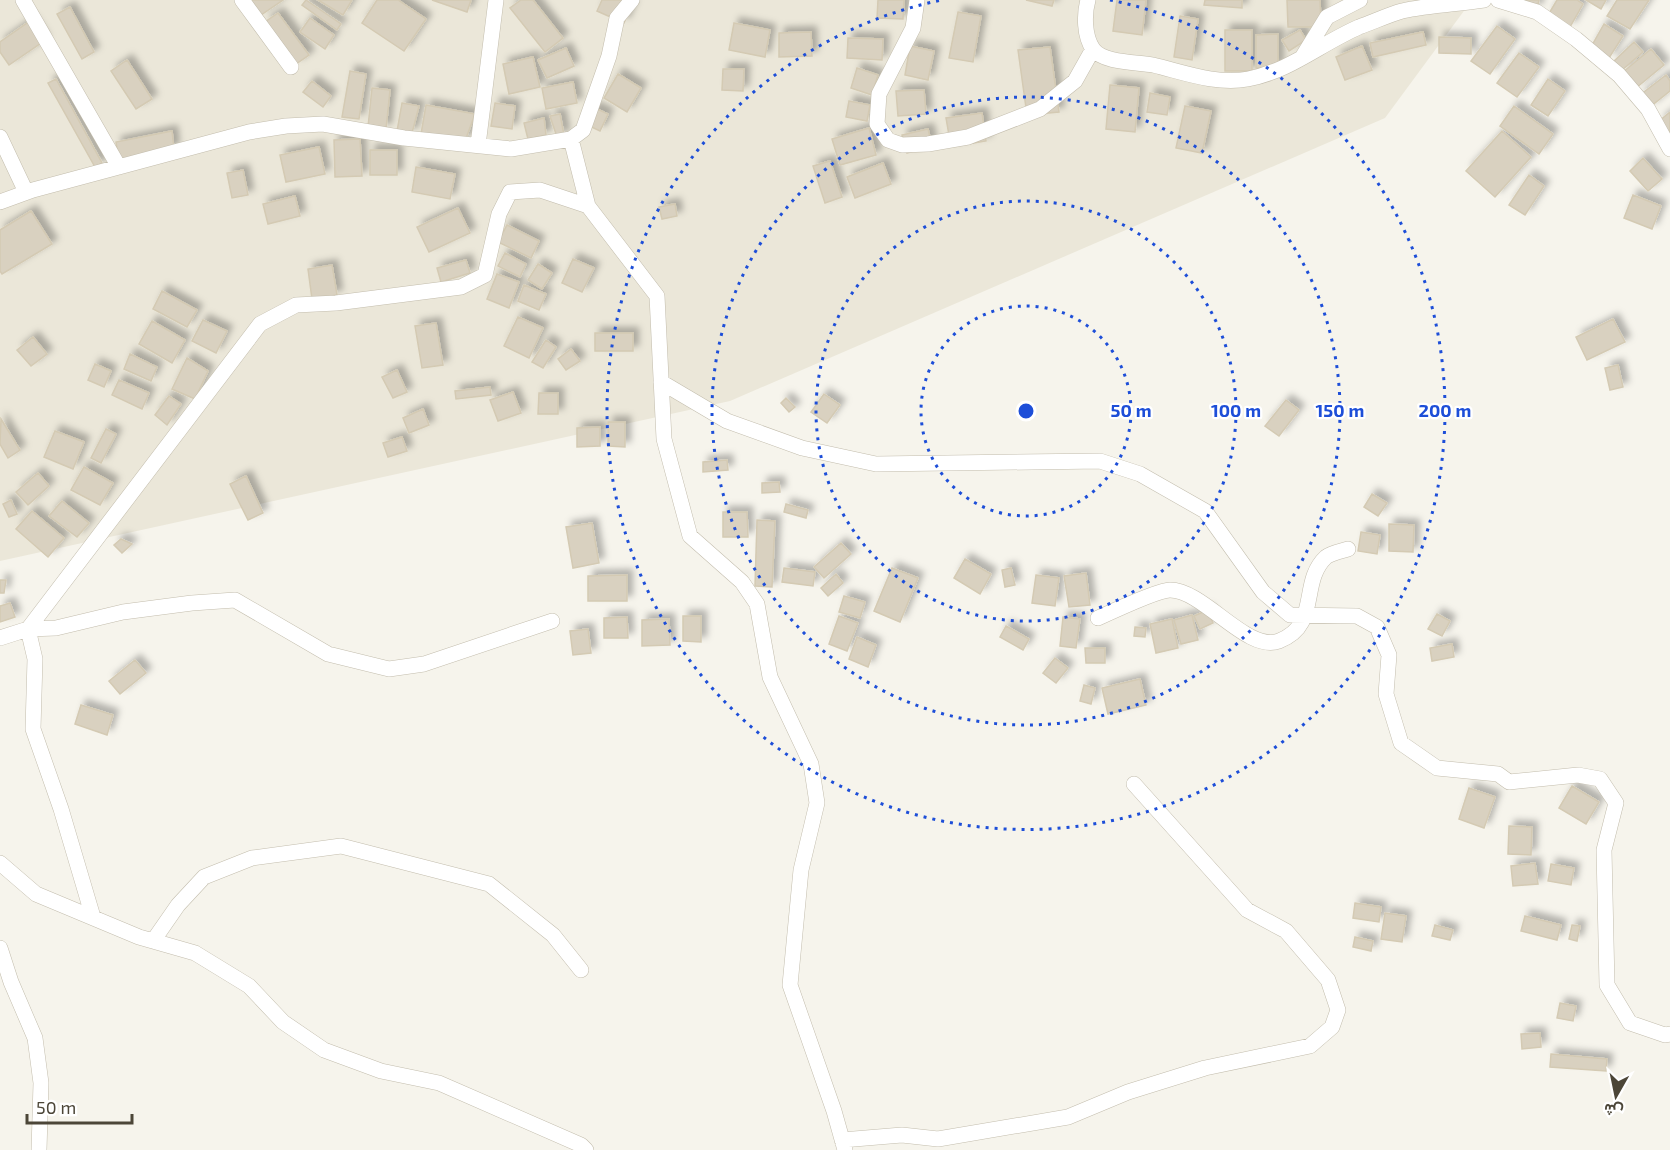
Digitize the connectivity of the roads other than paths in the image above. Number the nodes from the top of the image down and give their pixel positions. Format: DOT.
graph roads {
  1 [pos="23,0"];
  2 [pos="242,0"];
  3 [pos="496,0"];
  4 [pos="632,0"];
  5 [pos="917,0"];
  6 [pos="1088,0"];
  7 [pos="1360,0"];
  8 [pos="1484,0"];
  9 [pos="1498,0"];
  10 [pos="1093,49"];
  11 [pos="1299,61"];
  12 [pos="291,67"];
  13 [pos="0,137"];
  14 [pos="572,139"];
  15 [pos="478,145"];
  16 [pos="1670,149"];
  17 [pos="119,167"];
  18 [pos="27,192"];
  19 [pos="0,202"];
  20 [pos="588,206"];
  21 [pos="661,382"];
  22 [pos="1348,549"];
  23 [pos="1305,615"];
  24 [pos="1098,618"];
  25 [pos="552,621"];
  26 [pos="28,629"];
  27 [pos="0,638"];
  28 [pos="1134,784"];
  29 [pos="0,863"];
  30 [pos="93,917"];
  31 [pos="153,941"];
  32 [pos="0,948"];
  33 [pos="581,970"];
  34 [pos="1670,1034"];
  35 [pos="843,1145"];
  36 [pos="39,1150"];
  37 [pos="586,1150"];
  1 -- 17 [label="street"];
  2 -- 12 [label="street"];
  3 -- 15 [label="street"];
  4 -- 14 [label="street"];
  5 -- 10 [label="street"];
  6 -- 10 [label="street"];
  7 -- 11 [label="street"];
  8 -- 11 [label="street"];
  9 -- 16 [label="street"];
  10 -- 11 [label="street"];
  13 -- 18 [label="street"];
  14 -- 15 [label="street"];
  14 -- 20 [label="street"];
  15 -- 17 [label="street"];
  17 -- 18 [label="street"];
  18 -- 19 [label="street"];
  20 -- 21 [label="street"];
  20 -- 26 [label="street"];
  21 -- 23 [label="street"];
  21 -- 35 [label="street"];
  22 -- 23 [label="street"];
  23 -- 24 [label="street"];
  23 -- 34 [label="street"];
  25 -- 26 [label="street"];
  26 -- 27 [label="street"];
  26 -- 30 [label="street"];
  28 -- 35 [label="street"];
  29 -- 30 [label="street"];
  30 -- 31 [label="street"];
  31 -- 33 [label="street"];
  31 -- 37 [label="street"];
  32 -- 36 [label="street"];
}
